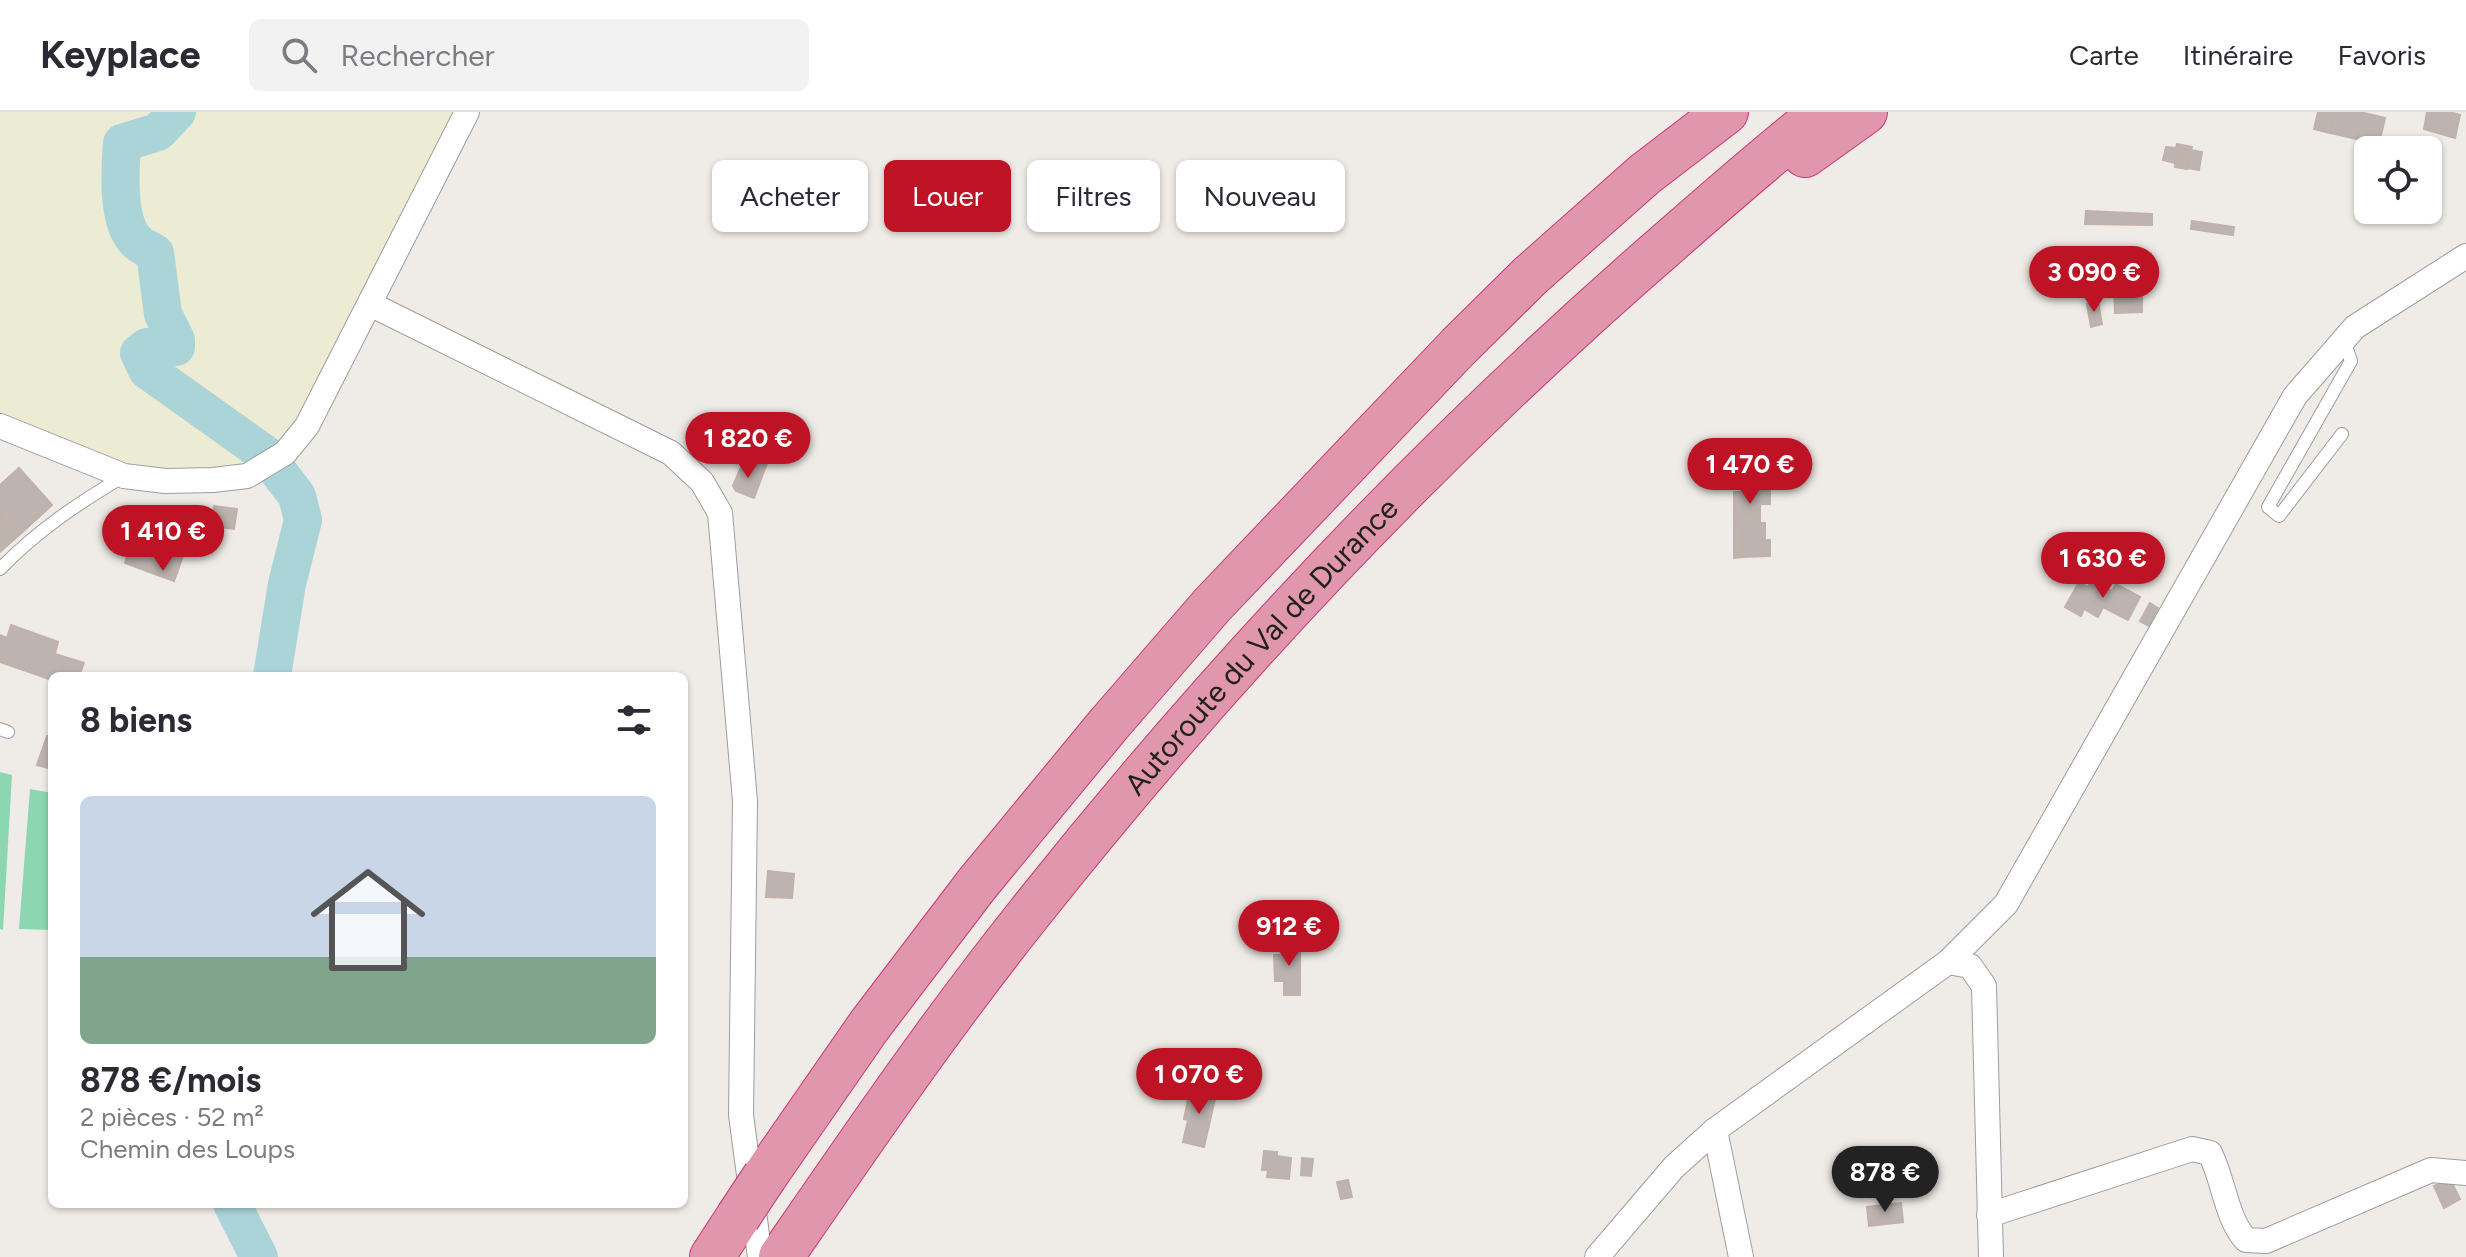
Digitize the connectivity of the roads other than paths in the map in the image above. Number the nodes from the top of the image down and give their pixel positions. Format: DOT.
graph roads {
  1 [pos="467,112"];
  2 [pos="1712,112"];
  3 [pos="1726,112"];
  4 [pos="1823,112"];
  5 [pos="1865,112"];
  6 [pos="1645,174"];
  7 [pos="2466,256"];
  8 [pos="1610,293"];
  9 [pos="370,304"];
  10 [pos="2344,340"];
  11 [pos="0,426"];
  12 [pos="2342,434"];
  13 [pos="124,476"];
  14 [pos="0,569"];
  15 [pos="1948,962"];
  16 [pos="1715,1130"];
  17 [pos="2466,1173"];
  18 [pos="1989,1215"];
  19 [pos="712,1257"];
  20 [pos="760,1257"];
  21 [pos="781,1257"];
  22 [pos="1597,1257"];
  23 [pos="1741,1257"];
  24 [pos="1991,1257"];
  1 -- 9 [label="street"];
  2 -- 6 [label="highway"];
  3 -- 6 [label="highway, Autoroute du Val de Durance"];
  4 -- 8 [label="highway, Autoroute du Val de Durance"];
  5 -- 8 [label="highway"];
  6 -- 19 [label="highway, Autoroute du Val de Durance, bridge"];
  7 -- 10 [label="street"];
  8 -- 21 [label="highway, Autoroute du Val de Durance"];
  9 -- 13 [label="street"];
  9 -- 20 [label="street"];
  10 -- 12 [label="lane"];
  10 -- 15 [label="street"];
  11 -- 13 [label="street"];
  13 -- 14 [label="lane"];
  15 -- 16 [label="street"];
  15 -- 18 [label="street"];
  16 -- 22 [label="street"];
  16 -- 23 [label="street"];
  17 -- 18 [label="street"];
  18 -- 24 [label="street"];
}
